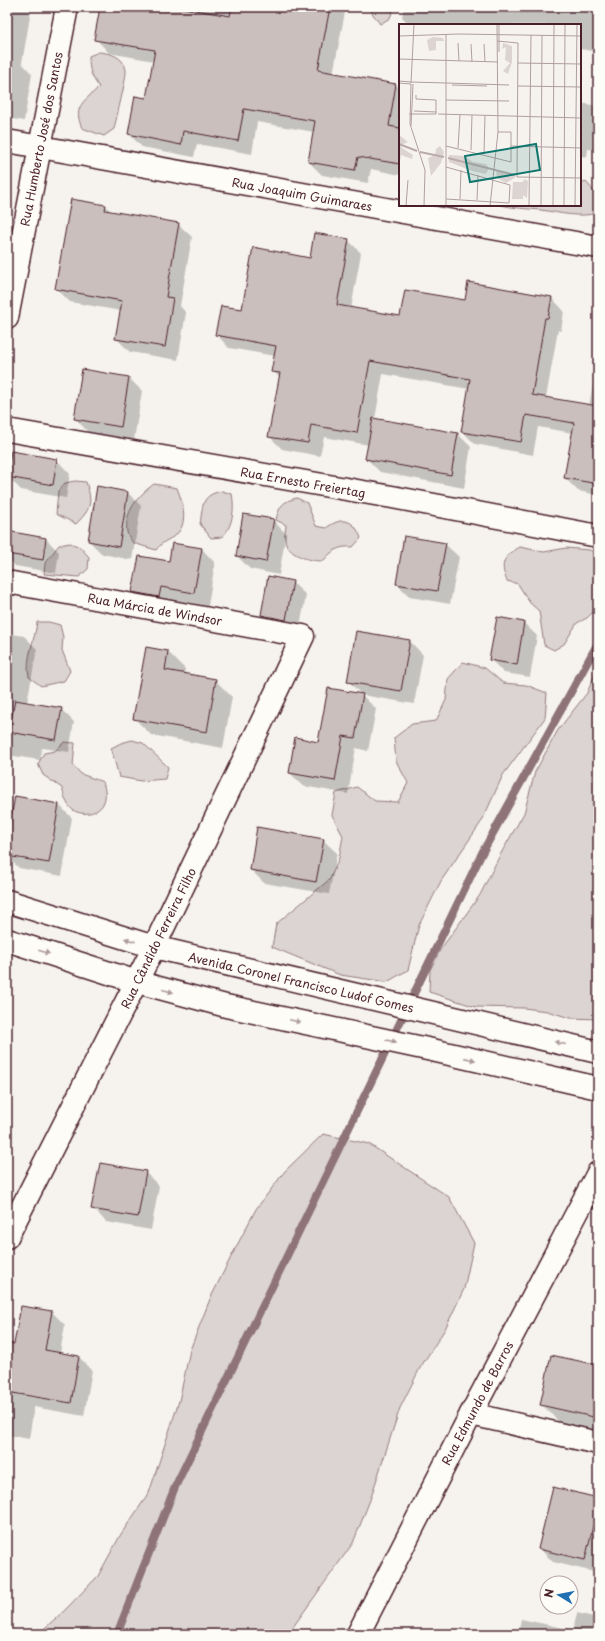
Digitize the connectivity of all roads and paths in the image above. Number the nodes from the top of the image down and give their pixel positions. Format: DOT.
graph roads {
  1 [pos="67,7"];
  2 [pos="7,141"];
  3 [pos="39,147"];
  4 [pos="598,247"];
  5 [pos="7,318"];
  6 [pos="7,430"];
  7 [pos="598,536"];
  8 [pos="7,582"];
  9 [pos="303,636"];
  10 [pos="7,901"];
  11 [pos="7,940"];
  12 [pos="154,947"];
  13 [pos="136,982"];
  14 [pos="598,1052"];
  15 [pos="598,1088"];
  16 [pos="598,1173"];
  17 [pos="12,1213"];
  18 [pos="7,1237"];
  19 [pos="471,1414"];
  20 [pos="598,1443"];
  21 [pos="358,1634"];
  1 -- 3 [label="street, Rua Humberto José dos Santos"];
  2 -- 3 [label="street, Rua Joaquim Guimaraes"];
  3 -- 4 [label="street, Rua Joaquim Guimaraes"];
  3 -- 5 [label="street, Rua Humberto José dos Santos"];
  6 -- 7 [label="street, Rua Ernesto Freiertag"];
  8 -- 9 [label="street, Rua Márcia de Windsor"];
  9 -- 12 [label="street, Rua Cândido Ferreira Filho"];
  12 -- 10 [label="street, Avenida Coronel Francisco Ludof Gomes, one-way"];
  11 -- 13 [label="street, one-way"];
  12 -- 13 [label="street, Rua Cândido Ferreira Filho"];
  14 -- 12 [label="street, Avenida Coronel Francisco Ludof Gomes, one-way"];
  13 -- 15 [label="street, one-way"];
  13 -- 17 [label="street, Rua Cândido Ferreira Filho"];
  16 -- 19 [label="street, Rua Edmundo de Barros"];
  17 -- 18 [label="street, Rua Cândido Ferreira Filho"];
  19 -- 20 [label="street"];
  19 -- 21 [label="street, Rua Edmundo de Barros"];
}
